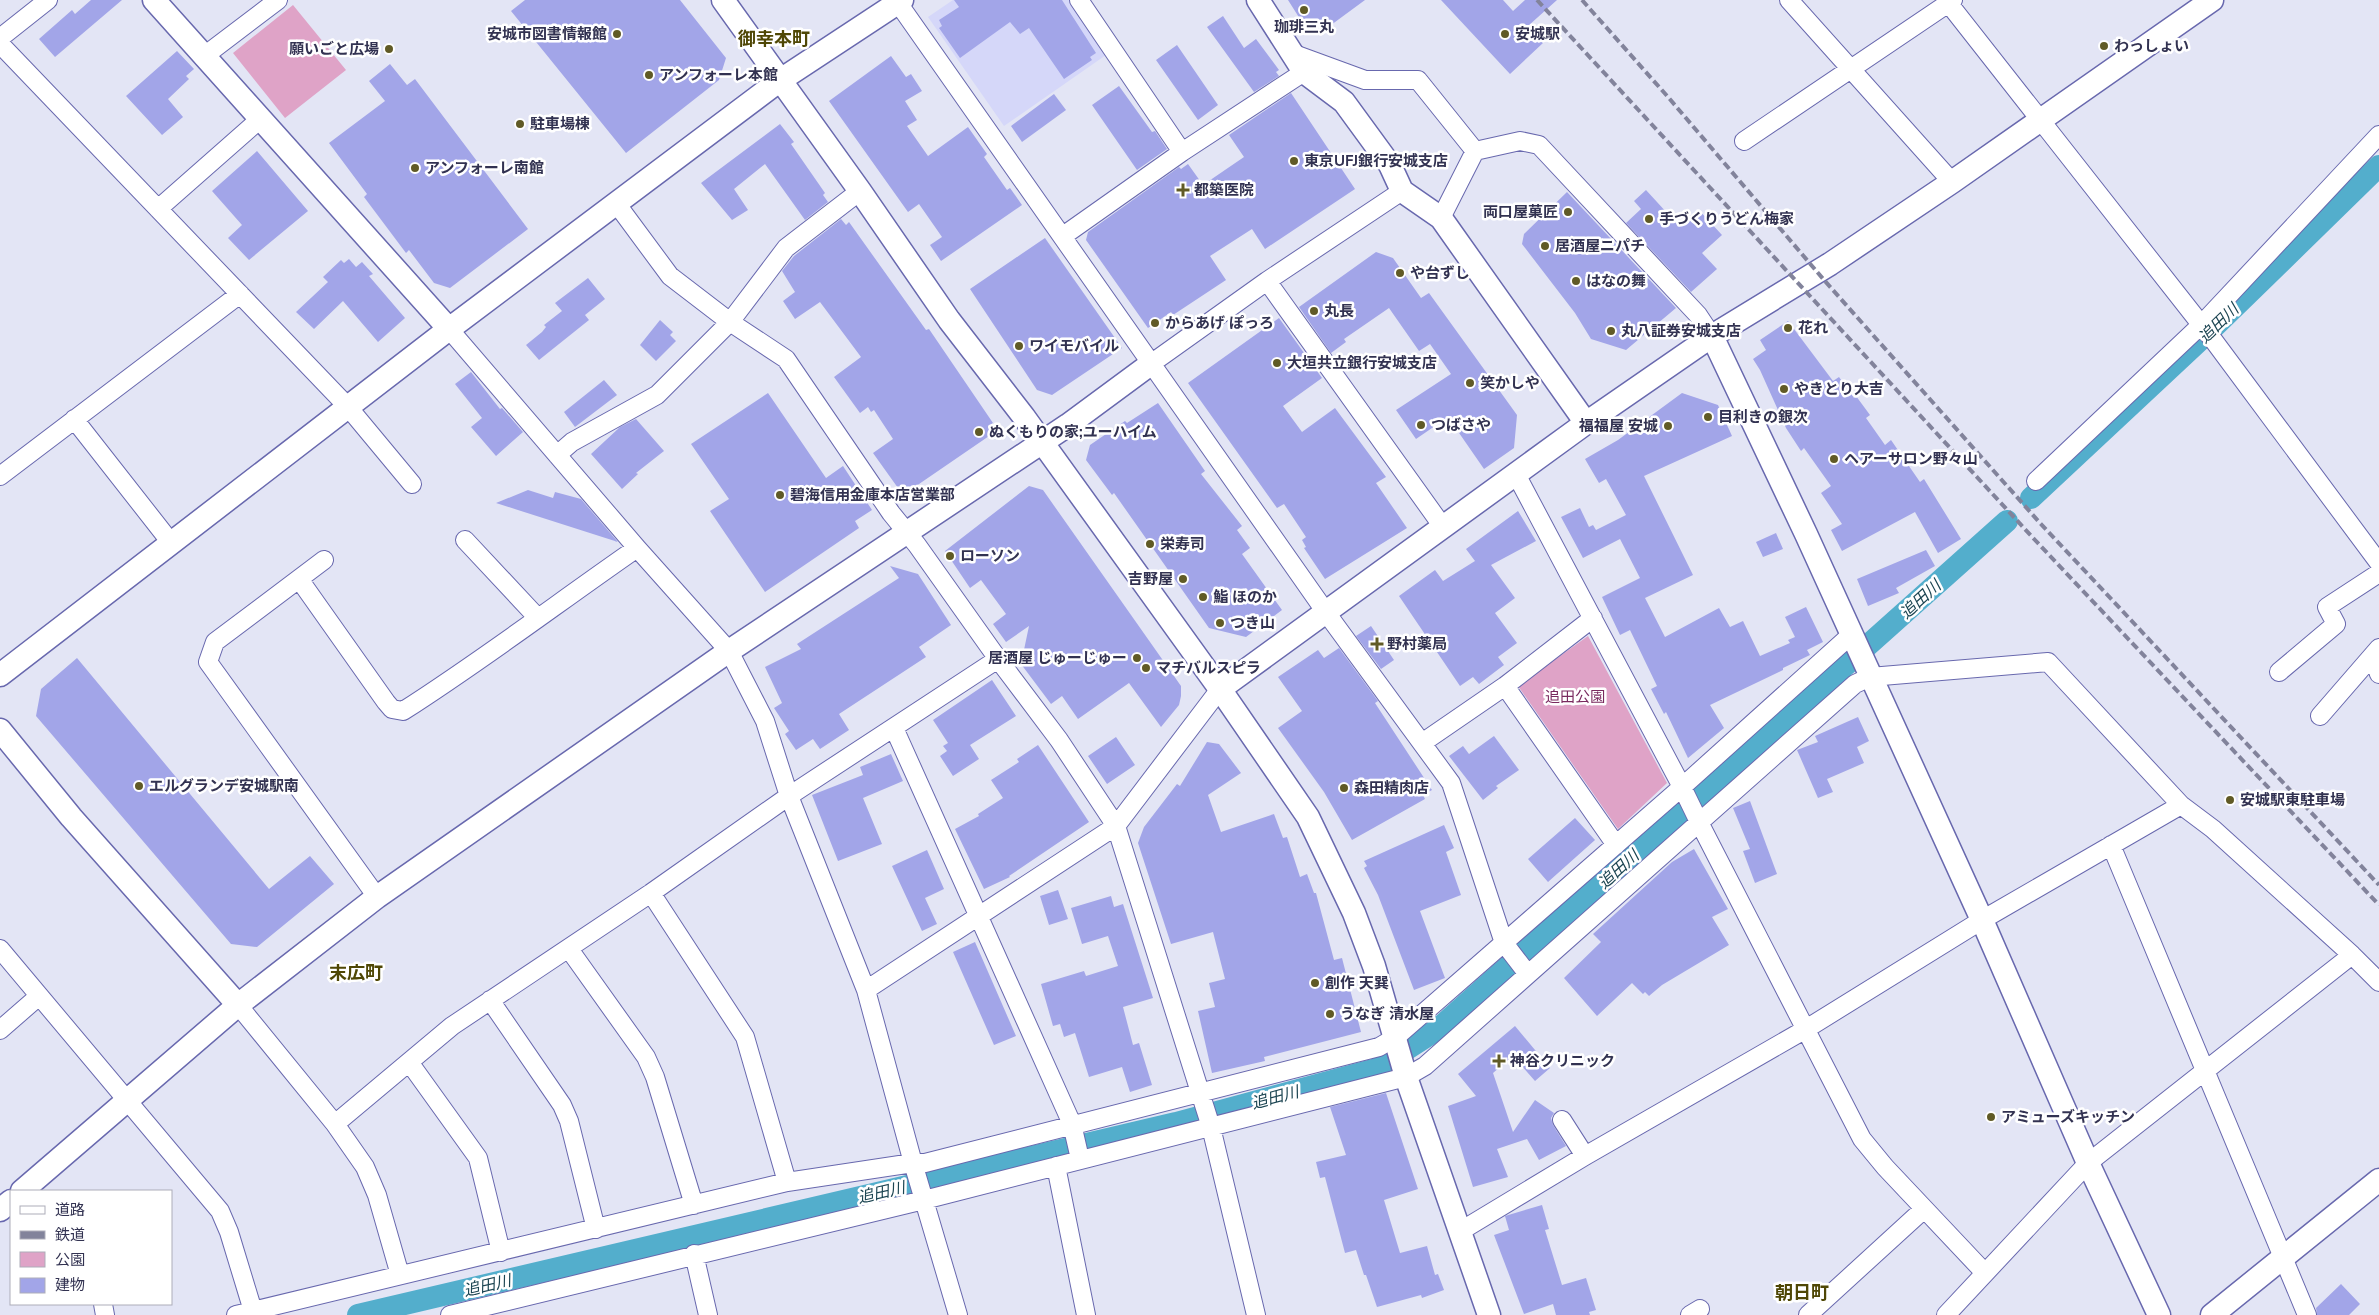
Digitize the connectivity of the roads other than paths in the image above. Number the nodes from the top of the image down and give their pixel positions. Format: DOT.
graph roads {
  1 [pos="48,0"];
  2 [pos="154,0"];
  3 [pos="278,0"];
  4 [pos="723,0"];
  5 [pos="1079,0"];
  6 [pos="1258,0"];
  7 [pos="1789,0"];
  8 [pos="2212,0"];
  9 [pos="899,1"];
  10 [pos="1949,1"];
  11 [pos="0,38"];
  12 [pos="0,44"];
  13 [pos="203,57"];
  14 [pos="1299,63"];
  15 [pos="1852,70"];
  16 [pos="780,81"];
  17 [pos="260,120"];
  18 [pos="2040,120"];
  19 [pos="2379,135"];
  20 [pos="1744,141"];
  21 [pos="1475,150"];
  22 [pos="1182,152"];
  23 [pos="1952,182"];
  24 [pos="860,191"];
  25 [pos="1402,191"];
  26 [pos="616,204"];
  27 [pos="158,209"];
  28 [pos="1441,218"];
  29 [pos="1062,236"];
  30 [pos="1267,281"];
  31 [pos="240,294"];
  32 [pos="730,322"];
  33 [pos="2202,326"];
  34 [pos="449,329"];
  35 [pos="1712,336"];
  36 [pos="1152,363"];
  37 [pos="348,407"];
  38 [pos="74,420"];
  39 [pos="1586,423"];
  40 [pos="1042,442"];
  41 [pos="557,456"];
  42 [pos="0,476"];
  43 [pos="1517,476"];
  44 [pos="2036,481"];
  45 [pos="412,484"];
  46 [pos="1444,527"];
  47 [pos="907,532"];
  48 [pos="465,540"];
  49 [pos="172,544"];
  50 [pos="637,548"];
  51 [pos="324,560"];
  52 [pos="2379,563"];
  53 [pos="2379,573"];
  54 [pos="299,579"];
  55 [pos="1325,612"];
  56 [pos="537,617"];
  57 [pos="1593,618"];
  58 [pos="1852,634"];
  59 [pos="729,651"];
  60 [pos="2376,652"];
  61 [pos="998,659"];
  62 [pos="2279,672"];
  63 [pos="2379,674"];
  64 [pos="0,675"];
  65 [pos="1870,677"];
  66 [pos="1505,686"];
  67 [pos="1220,689"];
  68 [pos="2320,716"];
  69 [pos="894,728"];
  70 [pos="0,730"];
  71 [pos="1422,743"];
  72 [pos="1682,787"];
  73 [pos="789,796"];
  74 [pos="2181,805"];
  75 [pos="1698,822"];
  76 [pos="1116,826"];
  77 [pos="1616,845"];
  78 [pos="2111,846"];
  79 [pos="651,893"];
  80 [pos="376,897"];
  81 [pos="978,917"];
  82 [pos="1982,920"];
  83 [pos="1504,943"];
  84 [pos="0,949"];
  85 [pos="570,949"];
  86 [pos="2352,955"];
  87 [pos="1527,973"];
  88 [pos="2379,982"];
  89 [pos="866,990"];
  90 [pos="39,996"];
  91 [pos="490,1000"];
  92 [pos="238,1005"];
  93 [pos="1806,1029"];
  94 [pos="0,1030"];
  95 [pos="1396,1037"];
  96 [pos="409,1062"];
  97 [pos="2204,1069"];
  98 [pos="1406,1077"];
  99 [pos="1199,1092"];
  100 [pos="127,1100"];
  101 [pos="1562,1120"];
  102 [pos="335,1124"];
  103 [pos="1072,1124"];
  104 [pos="1211,1127"];
  105 [pos="1585,1156"];
  106 [pos="1080,1159"];
  107 [pos="2088,1162"];
  108 [pos="913,1163"];
  109 [pos="1056,1166"];
  110 [pos="2379,1180"];
  111 [pos="787,1182"];
  112 [pos="23,1190"];
  113 [pos="924,1200"];
  114 [pos="10,1201"];
  115 [pos="694,1205"];
  116 [pos="1924,1209"];
  117 [pos="0,1210"];
  118 [pos="596,1229"];
  119 [pos="1459,1232"];
  120 [pos="502,1252"];
  121 [pos="694,1254"];
  122 [pos="2282,1258"];
  123 [pos="1985,1273"];
  124 [pos="400,1276"];
  125 [pos="253,1311"];
  126 [pos="479,1312"];
  127 [pos="236,1315"];
  128 [pos="450,1315"];
  129 [pos="708,1315"];
  130 [pos="958,1315"];
  131 [pos="1086,1315"];
  132 [pos="1256,1315"];
  133 [pos="1489,1315"];
  134 [pos="1808,1315"];
  135 [pos="1946,1315"];
  136 [pos="2160,1315"];
  137 [pos="2212,1315"];
  138 [pos="2306,1315"];
  1 -- 11 [label="street"];
  2 -- 13 [label="street"];
  3 -- 13 [label="street"];
  4 -- 16 [label="street"];
  5 -- 22 [label="street"];
  6 -- 14 [label="street"];
  7 -- 15 [label="street"];
  8 -- 18 [label="street"];
  9 -- 16 [label="street"];
  9 -- 29 [label="street"];
  10 -- 15 [label="street"];
  10 -- 18 [label="street"];
  12 -- 27 [label="street"];
  13 -- 17 [label="street"];
  14 -- 21 [label="street"];
  14 -- 22 [label="street"];
  14 -- 25 [label="street"];
  15 -- 20 [label="street"];
  15 -- 23 [label="street"];
  16 -- 24 [label="street"];
  16 -- 26 [label="street"];
  17 -- 27 [label="street"];
  17 -- 34 [label="street"];
  18 -- 23 [label="street"];
  18 -- 33 [label="street"];
  19 -- 33 [label="street"];
  21 -- 28 [label="street"];
  21 -- 35 [label="street"];
  22 -- 29 [label="street"];
  23 -- 35 [label="street"];
  24 -- 32 [label="street"];
  24 -- 40 [label="street"];
  25 -- 28 [label="street"];
  25 -- 30 [label="street"];
  26 -- 32 [label="street"];
  26 -- 34 [label="street"];
  27 -- 31 [label="street"];
  28 -- 39 [label="street"];
  29 -- 36 [label="street"];
  30 -- 36 [label="street"];
  30 -- 46 [label="street"];
  31 -- 37 [label="street"];
  31 -- 38 [label="street"];
  32 -- 41 [label="street"];
  32 -- 47 [label="street"];
  33 -- 44 [label="street"];
  33 -- 52 [label="street"];
  34 -- 37 [label="street"];
  34 -- 41 [label="street"];
  35 -- 39 [label="street"];
  35 -- 58 [label="street"];
  36 -- 40 [label="street"];
  36 -- 55 [label="street"];
  37 -- 45 [label="street"];
  37 -- 49 [label="street"];
  38 -- 42 [label="street"];
  38 -- 49 [label="street"];
  39 -- 43 [label="street"];
  40 -- 47 [label="street"];
  40 -- 67 [label="street"];
  41 -- 50 [label="street"];
  43 -- 46 [label="street"];
  43 -- 57 [label="street"];
  46 -- 55 [label="street"];
  47 -- 59 [label="street"];
  47 -- 61 [label="street"];
  48 -- 56 [label="street"];
  49 -- 64 [label="street"];
  50 -- 56 [label="street"];
  50 -- 59 [label="street"];
  51 -- 54 [label="street"];
  53 -- 62 [label="street"];
  54 -- 56 [label="street"];
  54 -- 80 [label="street"];
  55 -- 67 [label="street"];
  55 -- 71 [label="street"];
  57 -- 66 [label="street"];
  57 -- 72 [label="street"];
  58 -- 65 [label="street"];
  58 -- 72 [label="street"];
  59 -- 73 [label="street"];
  59 -- 80 [label="street"];
  60 -- 63 [label="street"];
  60 -- 68 [label="street"];
  61 -- 69 [label="street"];
  61 -- 76 [label="street"];
  65 -- 74 [label="street"];
  65 -- 75 [label="street"];
  65 -- 82 [label="street"];
  66 -- 71 [label="street"];
  66 -- 77 [label="street"];
  67 -- 76 [label="street"];
  67 -- 95 [label="street"];
  69 -- 73 [label="street"];
  69 -- 81 [label="street"];
  70 -- 92 [label="street"];
  71 -- 83 [label="street"];
  72 -- 75 [label="street"];
  72 -- 77 [label="street"];
  73 -- 79 [label="street"];
  73 -- 89 [label="street"];
  74 -- 78 [label="street"];
  74 -- 86 [label="street"];
  75 -- 87 [label="street"];
  75 -- 93 [label="street"];
  76 -- 81 [label="street"];
  76 -- 99 [label="street"];
  77 -- 83 [label="street"];
  78 -- 82 [label="street"];
  78 -- 97 [label="street"];
  79 -- 85 [label="street"];
  79 -- 111 [label="street"];
  80 -- 92 [label="street"];
  81 -- 89 [label="street"];
  81 -- 103 [label="street"];
  82 -- 93 [label="street"];
  82 -- 107 [label="street"];
  83 -- 87 [label="street"];
  83 -- 95 [label="street"];
  84 -- 90 [label="street"];
  85 -- 91 [label="street"];
  85 -- 115 [label="street"];
  86 -- 88 [label="street"];
  86 -- 97 [label="street"];
  87 -- 98 [label="street"];
  89 -- 108 [label="street"];
  90 -- 94 [label="street"];
  90 -- 100 [label="street"];
  91 -- 96 [label="street"];
  91 -- 118 [label="street"];
  92 -- 100 [label="street"];
  92 -- 102 [label="street"];
  93 -- 105 [label="street"];
  93 -- 116 [label="street"];
  95 -- 98 [label="street"];
  95 -- 99 [label="street"];
  96 -- 102 [label="street"];
  96 -- 120 [label="street"];
  97 -- 107 [label="street"];
  97 -- 122 [label="street"];
  98 -- 104 [label="street"];
  98 -- 119 [label="street"];
  99 -- 103 [label="street"];
  99 -- 104 [label="street"];
  100 -- 112 [label="street"];
  100 -- 125 [label="street"];
  101 -- 105 [label="street"];
  102 -- 124 [label="street"];
  103 -- 106 [label="street"];
  103 -- 108 [label="street"];
  104 -- 106 [label="street"];
  104 -- 132 [label="street"];
  105 -- 119 [label="street"];
  106 -- 109 [label="street"];
  107 -- 123 [label="street"];
  107 -- 136 [label="street"];
  108 -- 111 [label="street"];
  108 -- 113 [label="street"];
  109 -- 113 [label="street"];
  109 -- 131 [label="street"];
  110 -- 122 [label="street"];
  111 -- 115 [label="street"];
  113 -- 121 [label="street"];
  113 -- 130 [label="street"];
  114 -- 117 [label="street"];
  115 -- 118 [label="street"];
  116 -- 123 [label="street"];
  116 -- 134 [label="street"];
  118 -- 120 [label="street"];
  119 -- 133 [label="street"];
  120 -- 124 [label="street"];
  121 -- 126 [label="street"];
  121 -- 129 [label="street"];
  122 -- 137 [label="street"];
  122 -- 138 [label="street"];
  123 -- 135 [label="street"];
  124 -- 125 [label="street"];
  125 -- 127 [label="street"];
  126 -- 128 [label="street"];
}
